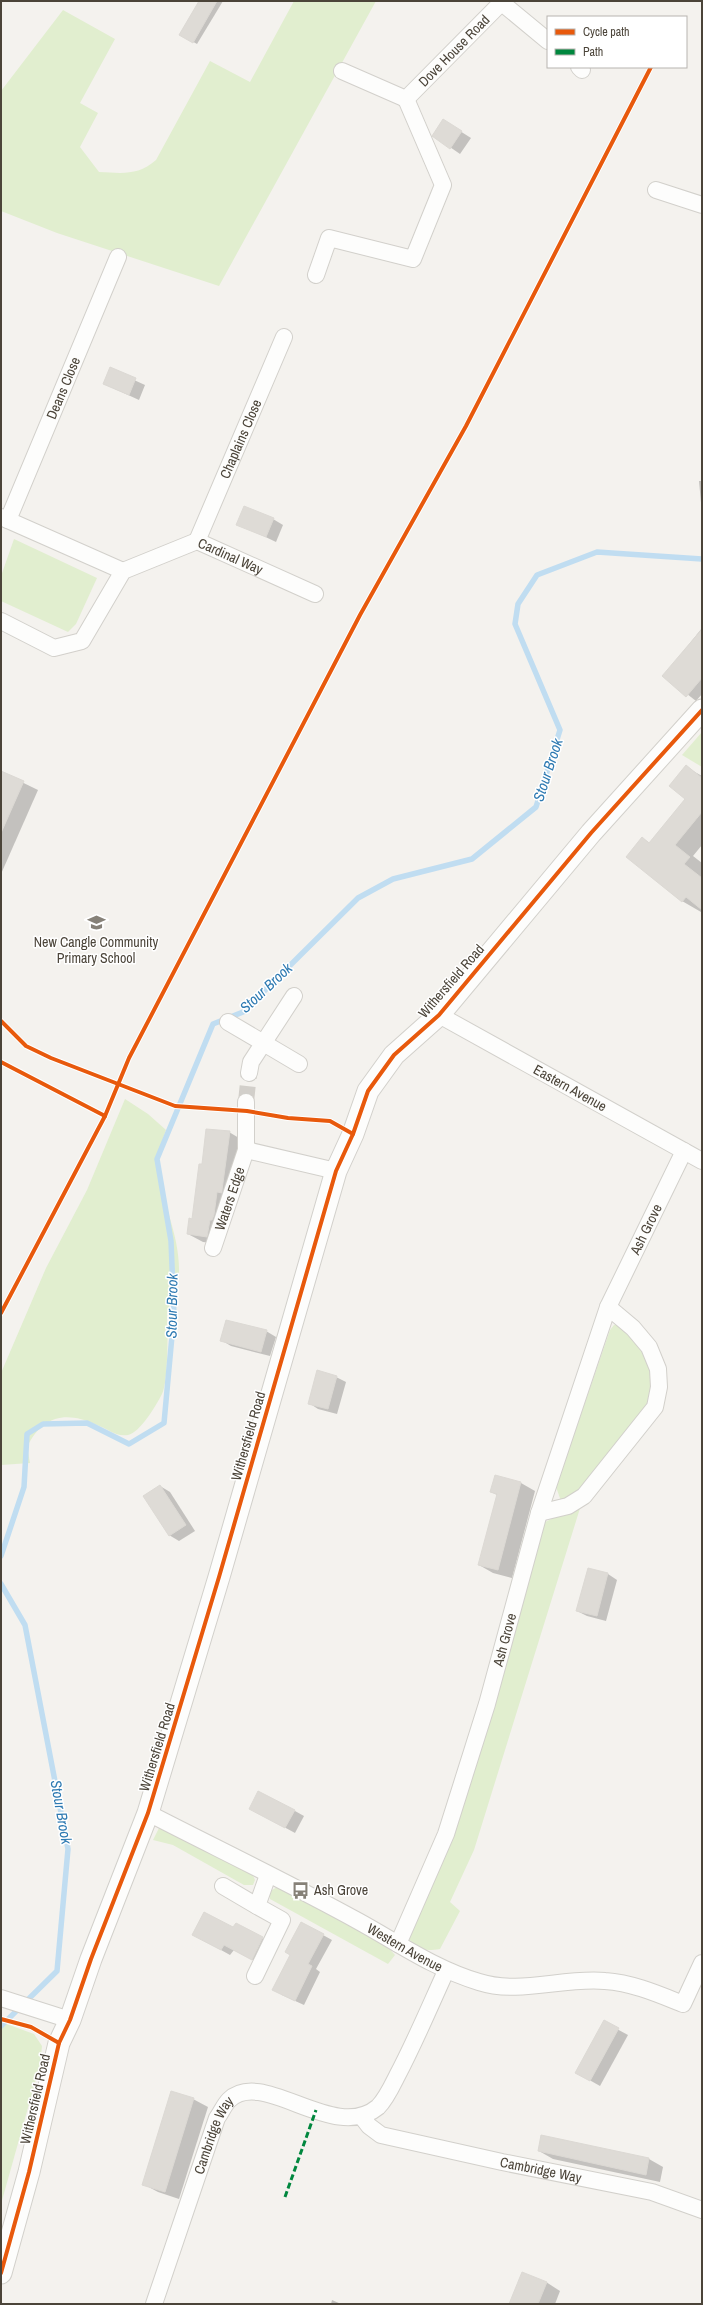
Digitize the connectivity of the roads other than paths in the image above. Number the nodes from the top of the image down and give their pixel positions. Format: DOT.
graph roads {
  1 [pos="503,2"];
  2 [pos="547,40"];
  3 [pos="342,71"];
  4 [pos="406,99"];
  5 [pos="656,190"];
  6 [pos="702,205"];
  7 [pos="118,257"];
  8 [pos="316,275"];
  9 [pos="284,337"];
  10 [pos="5,518"];
  11 [pos="197,541"];
  12 [pos="123,572"];
  13 [pos="315,594"];
  14 [pos="1,621"];
  15 [pos="702,710"];
  16 [pos="294,996"];
  17 [pos="439,1015"];
  18 [pos="228,1022"];
  19 [pos="263,1041"];
  20 [pos="299,1064"];
  21 [pos="249,1074"];
  22 [pos="246,1102"];
  23 [pos="246,1150"];
  24 [pos="684,1151"];
  25 [pos="702,1160"];
  26 [pos="336,1171"];
  27 [pos="213,1248"];
  28 [pos="608,1307"];
  29 [pos="539,1513"];
  30 [pos="148,1813"];
  31 [pos="268,1875"];
  32 [pos="223,1886"];
  33 [pos="257,1906"];
  34 [pos="398,1944"];
  35 [pos="702,1963"];
  36 [pos="446,1971"];
  37 [pos="255,1976"];
  38 [pos="1,1998"];
  39 [pos="70,2020"];
  40 [pos="362,2117"];
  41 [pos="702,2210"];
  42 [pos="1,2272"];
  43 [pos="154,2304"];
  1 -- 2 [label="street, Dove House Road"];
  1 -- 4 [label="street, Dove House Road"];
  3 -- 4 [label="street"];
  4 -- 8 [label="street"];
  5 -- 6 [label="street"];
  7 -- 10 [label="street, Deans Close"];
  9 -- 11 [label="street, Chaplains Close"];
  10 -- 12 [label="street"];
  11 -- 12 [label="street, Cardinal Way"];
  11 -- 13 [label="street, Cardinal Way"];
  12 -- 14 [label="street"];
  15 -- 17 [label="street, Withersfield Road"];
  16 -- 19 [label="street"];
  17 -- 24 [label="street, Eastern Avenue"];
  17 -- 26 [label="street, Withersfield Road"];
  18 -- 19 [label="street"];
  19 -- 20 [label="street"];
  19 -- 21 [label="street"];
  22 -- 23 [label="street, Waters Edge"];
  23 -- 26 [label="street, Waters Edge"];
  23 -- 27 [label="street, Waters Edge"];
  24 -- 25 [label="street, Eastern Avenue"];
  24 -- 28 [label="street, Ash Grove"];
  26 -- 30 [label="street, Withersfield Road"];
  28 -- 29 [label="street, Ash Grove"];
  28 -- 29 [label="street"];
  29 -- 34 [label="street, Ash Grove"];
  30 -- 31 [label="street, Western Avenue"];
  30 -- 39 [label="street, Withersfield Road"];
  31 -- 33 [label="street"];
  31 -- 34 [label="street, Western Avenue"];
  32 -- 33 [label="street"];
  33 -- 37 [label="street"];
  34 -- 36 [label="street, Western Avenue"];
  35 -- 36 [label="street, Western Avenue"];
  36 -- 40 [label="street"];
  38 -- 39 [label="street"];
  39 -- 42 [label="street, Withersfield Road"];
  40 -- 41 [label="street, Cambridge Way"];
  40 -- 43 [label="street, Cambridge Way"];
}
